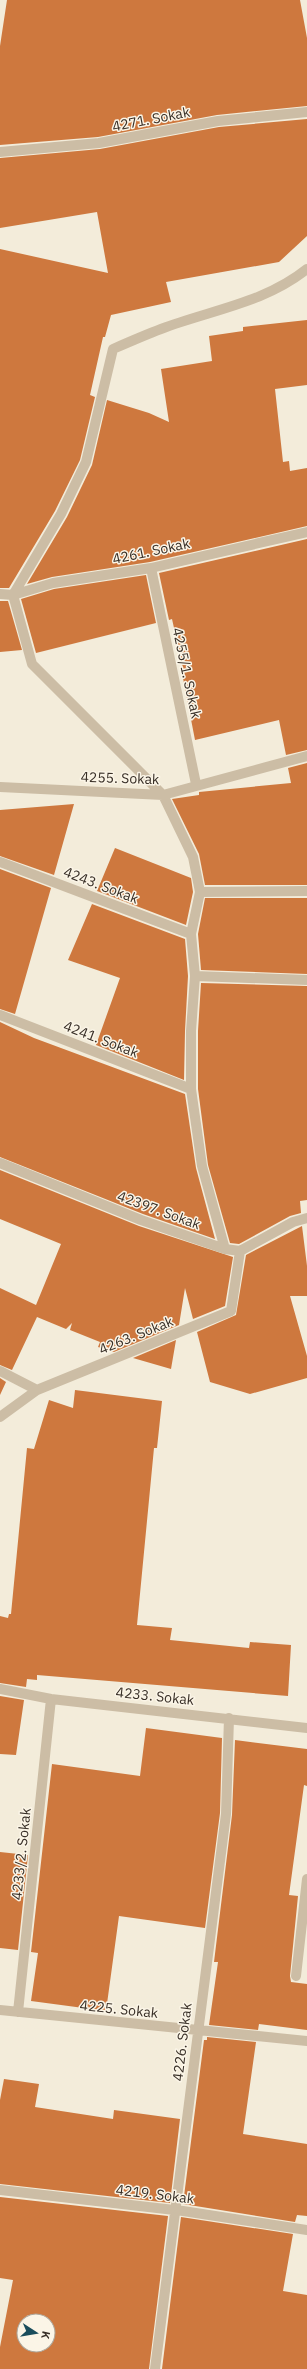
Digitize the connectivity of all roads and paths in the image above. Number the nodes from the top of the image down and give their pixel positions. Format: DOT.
graph roads {
  1 [pos="307,112"];
  2 [pos="0,152"];
  3 [pos="307,269"];
  4 [pos="307,532"];
  5 [pos="151,568"];
  6 [pos="0,594"];
  7 [pos="13,595"];
  8 [pos="307,756"];
  9 [pos="196,784"];
  10 [pos="0,787"];
  11 [pos="163,795"];
  12 [pos="0,862"];
  13 [pos="200,892"];
  14 [pos="307,892"];
  15 [pos="191,934"];
  16 [pos="195,976"];
  17 [pos="307,980"];
  18 [pos="0,1015"];
  19 [pos="191,1089"];
  20 [pos="0,1163"];
  21 [pos="307,1218"];
  22 [pos="225,1249"];
  23 [pos="240,1251"];
  24 [pos="0,1371"];
  25 [pos="37,1390"];
  26 [pos="0,1417"];
  27 [pos="0,1690"];
  28 [pos="51,1699"];
  29 [pos="229,1718"];
  30 [pos="307,1728"];
  31 [pos="307,1879"];
  32 [pos="296,1976"];
  33 [pos="0,2010"];
  34 [pos="18,2012"];
  35 [pos="197,2031"];
  36 [pos="307,2041"];
  37 [pos="0,2190"];
  38 [pos="176,2210"];
  39 [pos="307,2230"];
  40 [pos="155,2369"];
  1 -- 2 [label="street, 4271. Sokak"];
  3 -- 7 [label="street"];
  4 -- 5 [label="street, 4261. Sokak"];
  5 -- 7 [label="street, 4261. Sokak"];
  5 -- 9 [label="street, 4255/1. Sokak"];
  6 -- 7 [label="street, 4261. Sokak"];
  7 -- 11 [label="street"];
  8 -- 9 [label="street, 4255. Sokak"];
  9 -- 11 [label="street, 4255. Sokak"];
  10 -- 11 [label="street, 4255. Sokak"];
  11 -- 13 [label="street"];
  12 -- 15 [label="street, 4243. Sokak"];
  13 -- 14 [label="street"];
  13 -- 15 [label="street"];
  15 -- 16 [label="street"];
  16 -- 17 [label="street"];
  16 -- 19 [label="street"];
  18 -- 19 [label="street, 4241. Sokak"];
  19 -- 22 [label="street"];
  20 -- 22 [label="street, 42397. Sokak"];
  21 -- 23 [label="street"];
  22 -- 23 [label="street, 42397. Sokak"];
  23 -- 25 [label="street, 4263. Sokak"];
  24 -- 25 [label="street"];
  25 -- 26 [label="street, 4263. Sokak"];
  27 -- 28 [label="street, 4233. Sokak"];
  28 -- 29 [label="street, 4233. Sokak"];
  28 -- 34 [label="street, 4233/2. Sokak"];
  29 -- 30 [label="street, 4233. Sokak"];
  29 -- 35 [label="street, 4226. Sokak"];
  31 -- 32 [label="street"];
  33 -- 34 [label="street, 4225. Sokak"];
  34 -- 35 [label="street, 4225. Sokak"];
  35 -- 36 [label="street, 4225. Sokak"];
  35 -- 38 [label="street, 4226. Sokak"];
  37 -- 38 [label="street, 4219. Sokak"];
  38 -- 39 [label="street, 4219. Sokak"];
  38 -- 40 [label="street, 4226. Sokak"];
}
